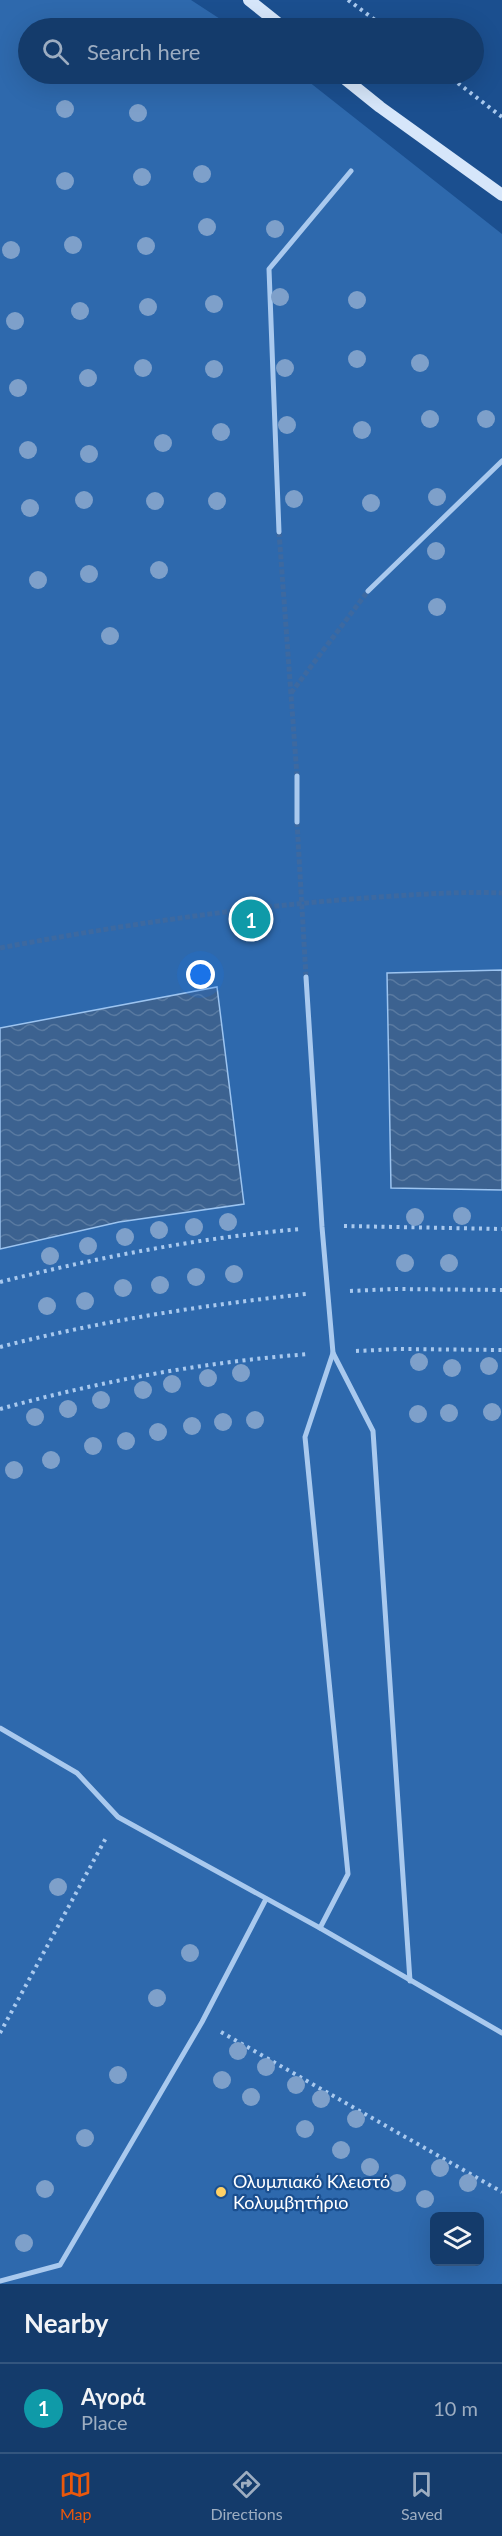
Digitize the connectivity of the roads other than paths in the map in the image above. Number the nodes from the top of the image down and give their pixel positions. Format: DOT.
graph roads {
  1 [pos="249,0"];
  2 [pos="272,18"];
  3 [pos="351,84"];
  4 [pos="351,171"];
  5 [pos="502,195"];
  6 [pos="502,462"];
  7 [pos="279,532"];
  8 [pos="368,591"];
  9 [pos="297,776"];
  10 [pos="297,822"];
  11 [pos="306,977"];
  12 [pos="333,1353"];
  13 [pos="0,1728"];
  14 [pos="266,1899"];
  15 [pos="320,1928"];
  16 [pos="410,1981"];
  17 [pos="502,2033"];
  18 [pos="0,2281"];
  1 -- 2 [label="main road"];
  3 -- 5 [label="main road"];
  4 -- 7 [label="street"];
  6 -- 8 [label="street"];
  9 -- 10 [label="street"];
  11 -- 12 [label="street"];
  12 -- 15 [label="street"];
  12 -- 16 [label="street"];
  13 -- 14 [label="street"];
  14 -- 15 [label="street"];
  14 -- 18 [label="street"];
  15 -- 16 [label="street"];
  16 -- 17 [label="street"];
}
